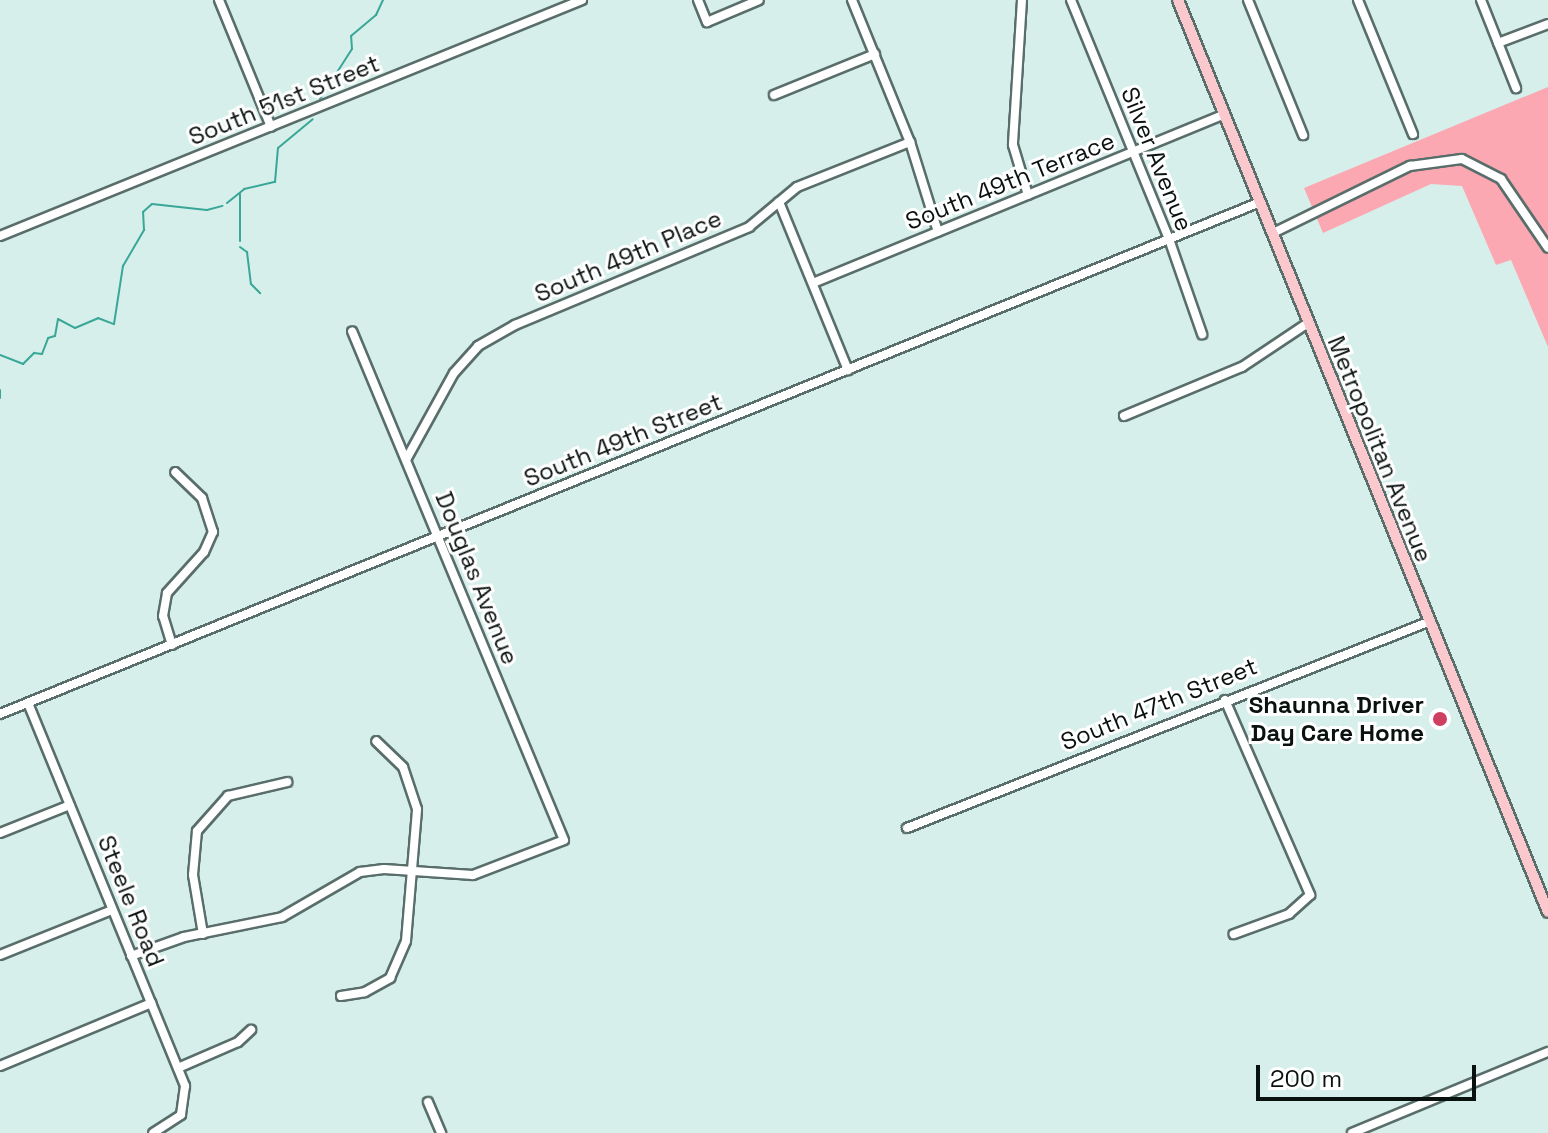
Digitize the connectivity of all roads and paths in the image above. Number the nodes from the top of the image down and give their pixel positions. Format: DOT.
graph roads {
  1 [pos="219,0"];
  2 [pos="582,0"];
  3 [pos="698,0"];
  4 [pos="759,0"];
  5 [pos="852,0"];
  6 [pos="1022,0"];
  7 [pos="1071,0"];
  8 [pos="1178,0"];
  9 [pos="1248,0"];
  10 [pos="1358,0"];
  11 [pos="1481,0"];
  12 [pos="1548,24"];
  13 [pos="1498,43"];
  14 [pos="875,54"];
  15 [pos="1516,88"];
  16 [pos="774,95"];
  17 [pos="1223,115"];
  18 [pos="271,127"];
  19 [pos="1413,134"];
  20 [pos="1303,135"];
  21 [pos="910,142"];
  22 [pos="1133,152"];
  23 [pos="1028,195"];
  24 [pos="779,202"];
  25 [pos="1260,202"];
  26 [pos="938,232"];
  27 [pos="1273,233"];
  28 [pos="0,236"];
  29 [pos="1169,239"];
  30 [pos="1548,248"];
  31 [pos="813,283"];
  32 [pos="1308,323"];
  33 [pos="352,331"];
  34 [pos="1202,334"];
  35 [pos="848,370"];
  36 [pos="1124,416"];
  37 [pos="407,458"];
  38 [pos="175,472"];
  39 [pos="439,537"];
  40 [pos="1428,622"];
  41 [pos="172,645"];
  42 [pos="1225,700"];
  43 [pos="28,703"];
  44 [pos="0,714"];
  45 [pos="376,741"];
  46 [pos="287,782"];
  47 [pos="70,805"];
  48 [pos="907,828"];
  49 [pos="0,833"];
  50 [pos="415,871"];
  51 [pos="112,910"];
  52 [pos="1548,912"];
  53 [pos="203,934"];
  54 [pos="1234,934"];
  55 [pos="0,955"];
  56 [pos="131,956"];
  57 [pos="341,996"];
  58 [pos="151,1003"];
  59 [pos="251,1030"];
  60 [pos="1548,1052"];
  61 [pos="0,1066"];
  62 [pos="178,1068"];
  63 [pos="428,1102"];
  64 [pos="153,1133"];
  65 [pos="441,1133"];
  66 [pos="1352,1133"];
  1 -- 18 [label="street"];
  2 -- 18 [label="street, South 51st Street"];
  3 -- 4 [label="street"];
  5 -- 14 [label="street"];
  6 -- 23 [label="street"];
  7 -- 22 [label="street, Silver Avenue"];
  8 -- 17 [label="main road, Metropolitan Avenue"];
  9 -- 20 [label="street"];
  10 -- 19 [label="street"];
  11 -- 13 [label="street"];
  12 -- 13 [label="street"];
  13 -- 15 [label="street"];
  14 -- 16 [label="street"];
  14 -- 21 [label="street"];
  17 -- 22 [label="street, South 49th Terrace"];
  17 -- 25 [label="main road, Metropolitan Avenue"];
  18 -- 28 [label="street, South 51st Street"];
  21 -- 24 [label="street, South 49th Place"];
  21 -- 26 [label="street"];
  22 -- 23 [label="street, South 49th Terrace"];
  22 -- 29 [label="street, Silver Avenue"];
  23 -- 26 [label="street, South 49th Terrace"];
  24 -- 31 [label="street"];
  24 -- 37 [label="street, South 49th Place"];
  25 -- 27 [label="main road, Metropolitan Avenue"];
  25 -- 29 [label="street, South 49th Street"];
  26 -- 31 [label="street, South 49th Terrace"];
  27 -- 30 [label="street"];
  27 -- 32 [label="main road, Metropolitan Avenue"];
  29 -- 34 [label="street, Silver Avenue"];
  29 -- 35 [label="street, South 49th Street"];
  31 -- 35 [label="street"];
  32 -- 36 [label="street"];
  32 -- 40 [label="main road, Metropolitan Avenue"];
  33 -- 37 [label="street, Douglas Avenue"];
  35 -- 39 [label="street, South 49th Street"];
  37 -- 39 [label="street, Douglas Avenue"];
  38 -- 41 [label="street"];
  39 -- 41 [label="street, South 49th Street"];
  39 -- 50 [label="street, Douglas Avenue"];
  40 -- 42 [label="street, South 47th Street"];
  40 -- 52 [label="main road, Metropolitan Avenue"];
  41 -- 43 [label="street, South 49th Street"];
  42 -- 48 [label="street, South 47th Street"];
  42 -- 54 [label="street"];
  43 -- 44 [label="street, South 49th Street"];
  43 -- 47 [label="street, Steele Road"];
  45 -- 50 [label="street"];
  46 -- 53 [label="street"];
  47 -- 49 [label="street"];
  47 -- 51 [label="street, Steele Road"];
  50 -- 53 [label="street"];
  50 -- 57 [label="street"];
  51 -- 55 [label="street"];
  51 -- 56 [label="street, Steele Road"];
  53 -- 56 [label="street"];
  56 -- 58 [label="street, Steele Road"];
  58 -- 61 [label="street"];
  58 -- 62 [label="street, Steele Road"];
  59 -- 62 [label="street"];
  60 -- 66 [label="street"];
  62 -- 64 [label="street, Steele Road"];
  63 -- 65 [label="street"];
}
